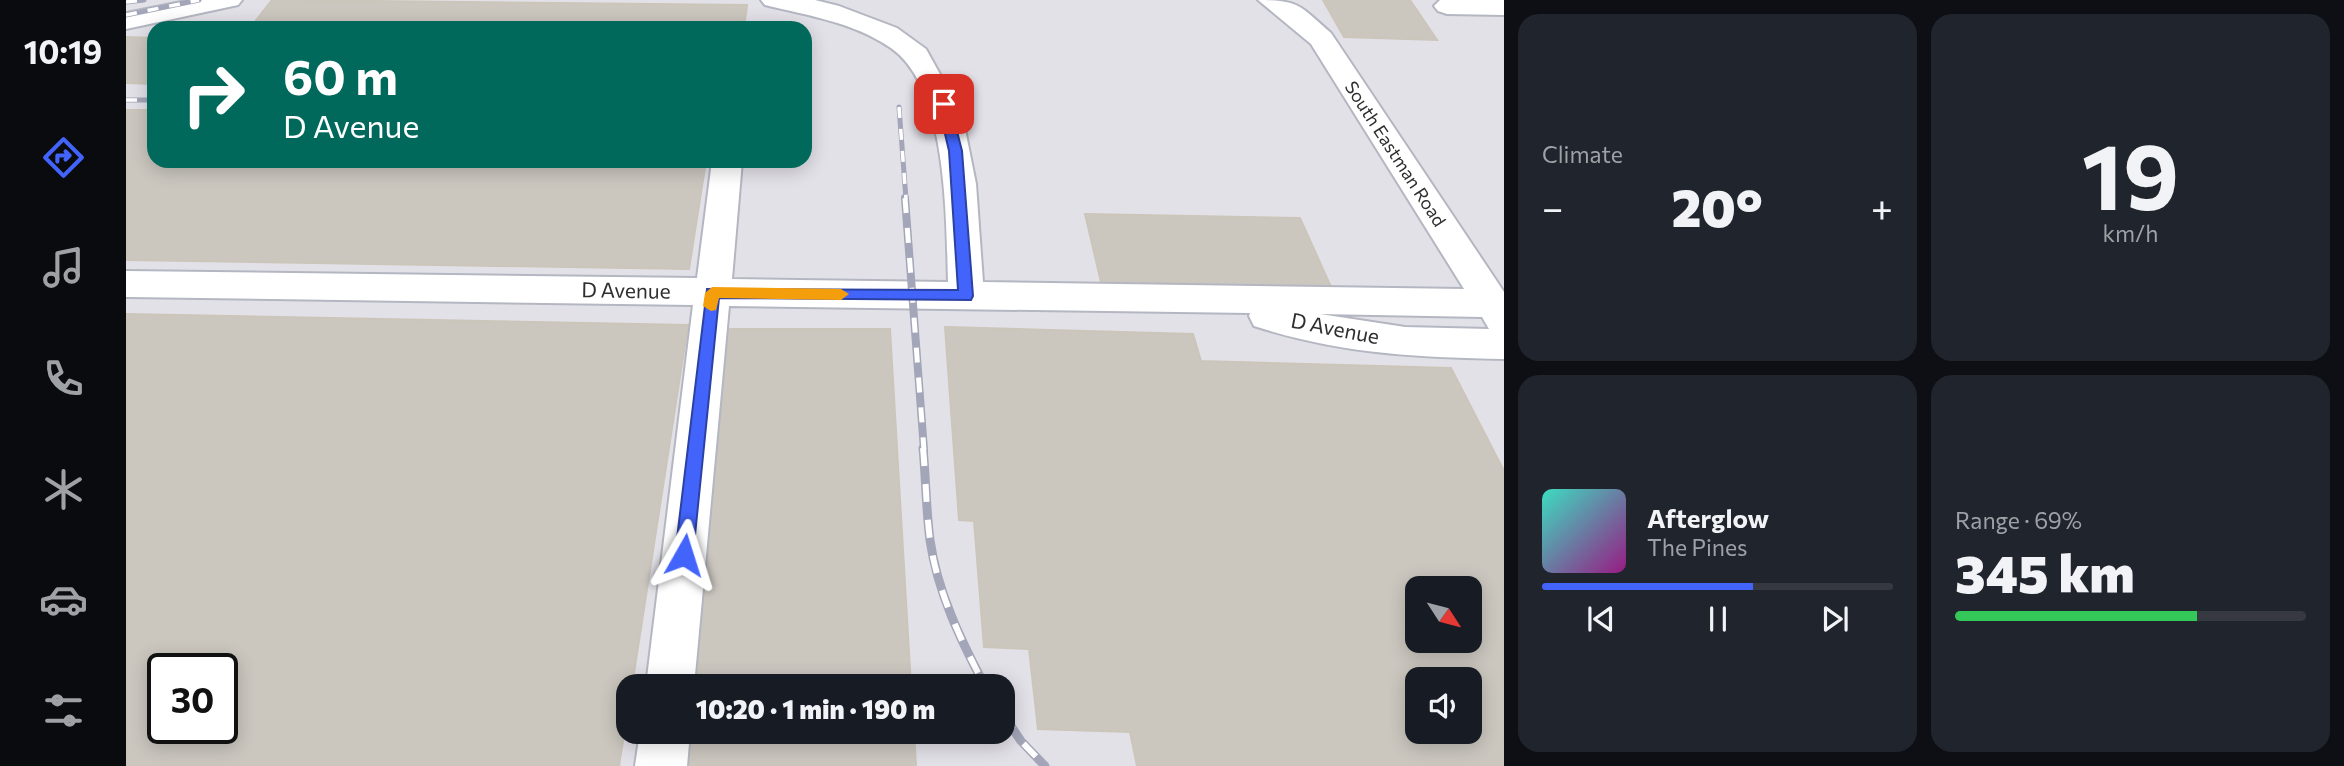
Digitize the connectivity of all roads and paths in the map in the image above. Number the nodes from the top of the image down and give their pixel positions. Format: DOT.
graph roads {
  1 [pos="229,0"];
  2 [pos="774,0"];
  3 [pos="1271,0"];
  4 [pos="1447,6"];
  5 [pos="1504,7"];
  6 [pos="808,18"];
  7 [pos="126,21"];
  8 [pos="726,168"];
  9 [pos="126,284"];
  10 [pos="712,293"];
  11 [pos="966,296"];
  12 [pos="1168,299"];
  13 [pos="1498,312"];
  14 [pos="1504,344"];
  15 [pos="671,674"];
  16 [pos="664,744"];
  17 [pos="661,766"];
  1 -- 7 [label="street"];
  2 -- 6 [label="street"];
  3 -- 13 [label="street, South Eastman Road"];
  4 -- 5 [label="street"];
  6 -- 11 [label="street"];
  8 -- 10 [label="street"];
  9 -- 10 [label="street, D Avenue"];
  10 -- 11 [label="street, D Avenue"];
  10 -- 15 [label="street"];
  11 -- 12 [label="street, D Avenue"];
  12 -- 13 [label="street, D Avenue"];
  12 -- 14 [label="street, D Avenue"];
  16 -- 17 [label="street"];
}
